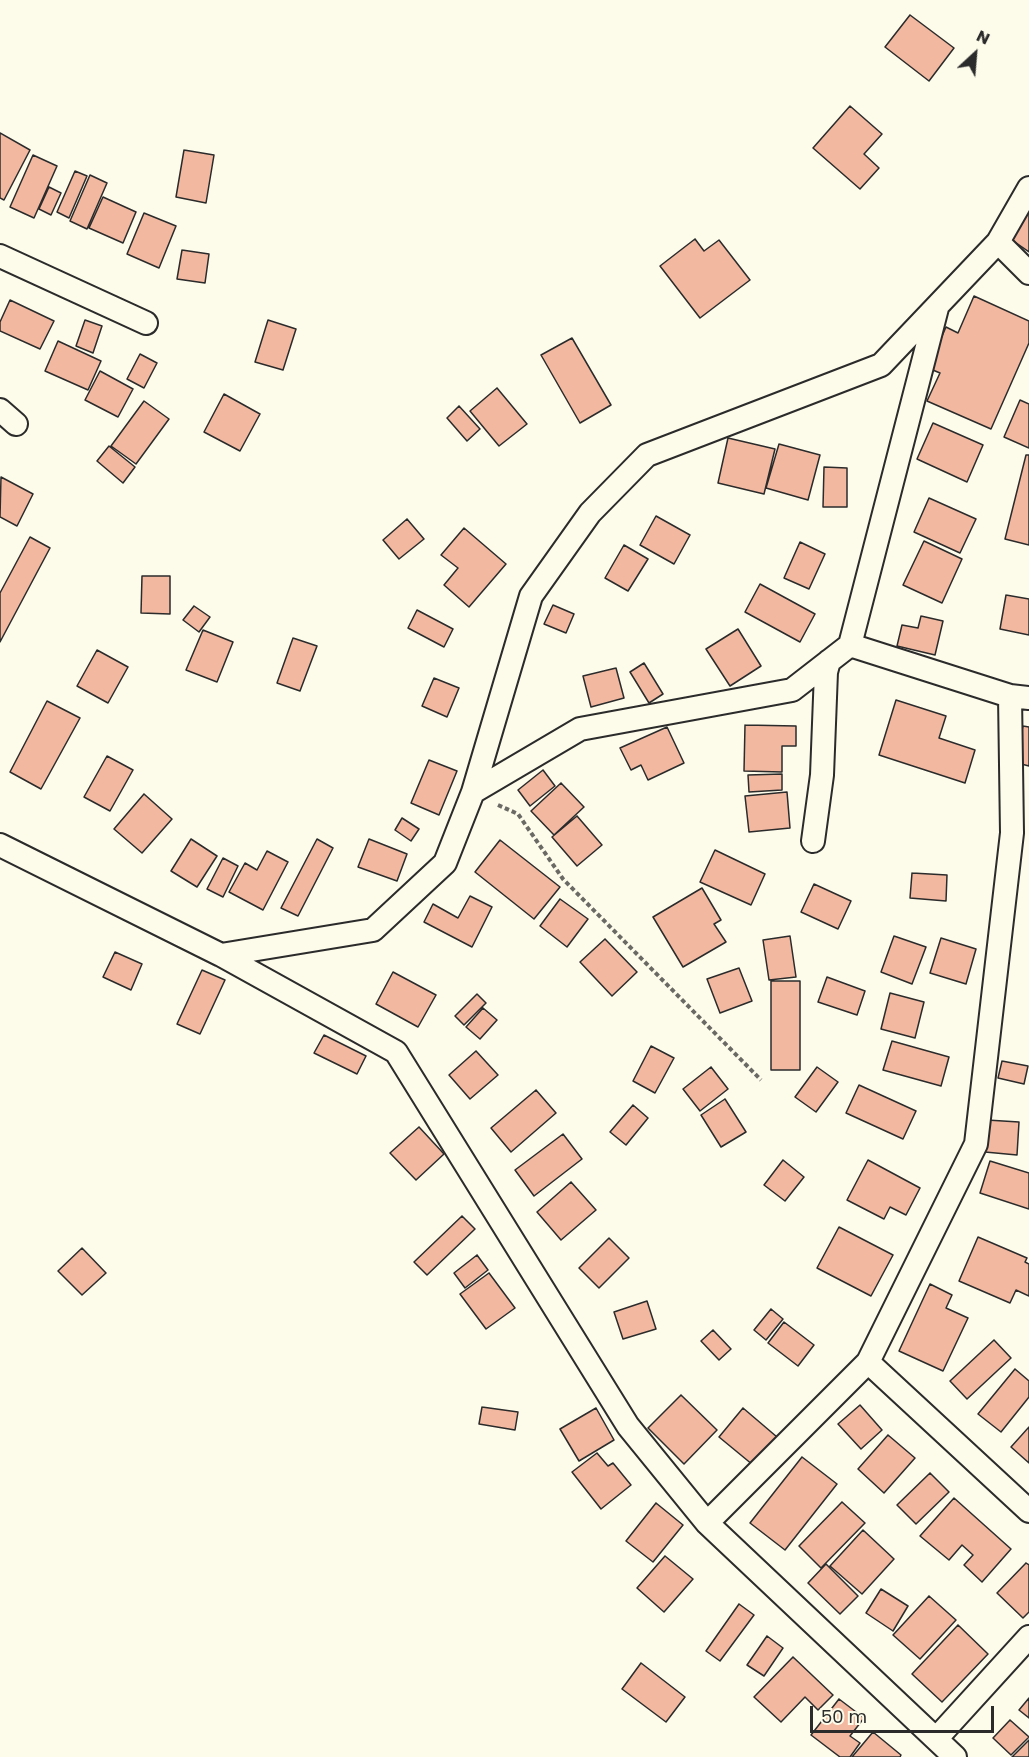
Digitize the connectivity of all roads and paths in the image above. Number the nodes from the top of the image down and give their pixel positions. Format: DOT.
graph roads {
  1 [pos="1029,188"];
  2 [pos="998,242"];
  3 [pos="0,256"];
  4 [pos="1029,273"];
  5 [pos="938,305"];
  6 [pos="146,323"];
  7 [pos="850,645"];
  8 [pos="829,661"];
  9 [pos="1020,697"];
  10 [pos="473,792"];
  11 [pos="813,841"];
  12 [pos="0,845"];
  13 [pos="221,955"];
  14 [pos="761,1080"];
  15 [pos="868,1362"];
  16 [pos="1029,1511"];
  17 [pos="707,1523"];
  18 [pos="1029,1637"];
  19 [pos="936,1739"];
  20 [pos="955,1757"];
  1 -- 2 [label="street"];
  2 -- 4 [label="street"];
  2 -- 5 [label="street"];
  3 -- 6 [label="street"];
  5 -- 7 [label="street"];
  5 -- 10 [label="street"];
  7 -- 8 [label="street"];
  7 -- 9 [label="street"];
  8 -- 10 [label="street"];
  8 -- 11 [label="street"];
  9 -- 15 [label="street"];
  10 -- 13 [label="street"];
  10 -- 14 [label="path"];
  12 -- 13 [label="street"];
  13 -- 17 [label="street"];
  15 -- 16 [label="street"];
  15 -- 17 [label="street"];
  17 -- 19 [label="street"];
  18 -- 19 [label="street"];
  19 -- 20 [label="street"];
}
